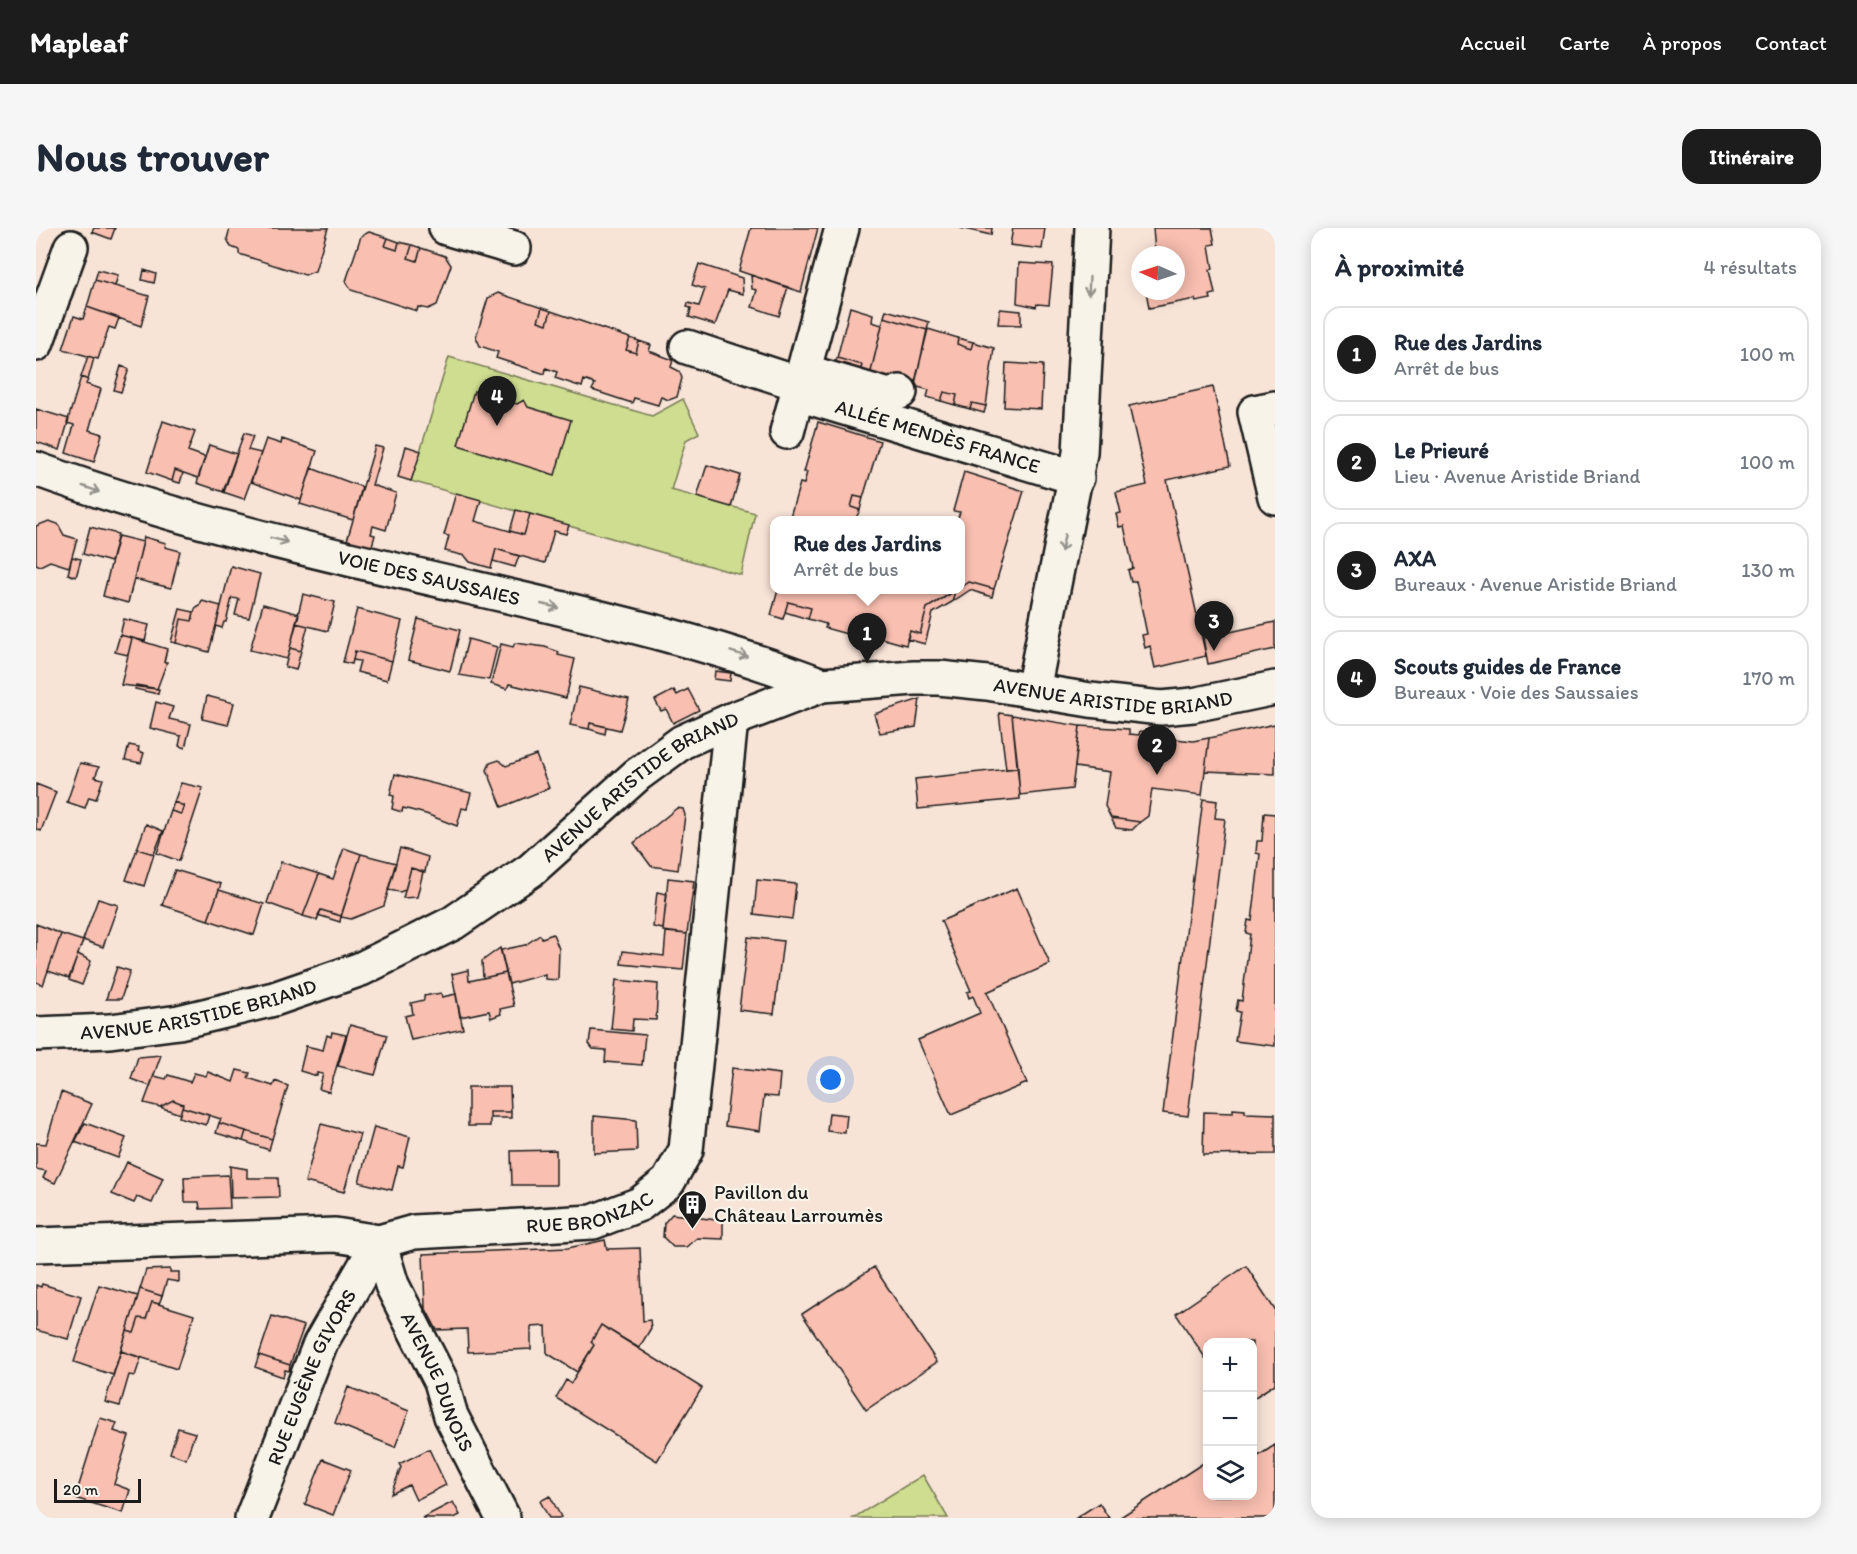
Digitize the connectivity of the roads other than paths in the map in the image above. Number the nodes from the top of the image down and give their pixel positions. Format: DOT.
graph roads {
  1 [pos="842,228"];
  2 [pos="1092,228"];
  3 [pos="452,229"];
  4 [pos="71,247"];
  5 [pos="514,248"];
  6 [pos="36,344"];
  7 [pos="687,347"];
  8 [pos="800,383"];
  9 [pos="900,392"];
  10 [pos="1275,408"];
  11 [pos="787,432"];
  12 [pos="976,467"];
  13 [pos="36,469"];
  14 [pos="1075,487"];
  15 [pos="1275,497"];
  16 [pos="822,685"];
  17 [pos="1275,688"];
  18 [pos="1033,690"];
  19 [pos="731,720"];
  20 [pos="36,1034"];
  21 [pos="379,1242"];
  22 [pos="36,1245"];
  23 [pos="252,1518"];
  24 [pos="503,1518"];
  1 -- 8 [label="street"];
  2 -- 14 [label="street, one-way"];
  3 -- 5 [label="street"];
  4 -- 6 [label="street"];
  7 -- 8 [label="street"];
  8 -- 9 [label="street"];
  8 -- 11 [label="street"];
  8 -- 14 [label="street, ALLÉE MENDÈS FRANCE"];
  10 -- 15 [label="street"];
  12 -- 14 [label="street"];
  13 -- 16 [label="street, VOIE DES SAUSSAIES, one-way"];
  14 -- 18 [label="street, one-way"];
  16 -- 18 [label="street, AVENUE ARISTIDE BRIAND"];
  16 -- 19 [label="street, AVENUE ARISTIDE BRIAND"];
  17 -- 18 [label="street, AVENUE ARISTIDE BRIAND"];
  19 -- 20 [label="street, AVENUE ARISTIDE BRIAND"];
  19 -- 21 [label="street, RUE BRONZAC"];
  21 -- 22 [label="street, RUE BRONZAC"];
  21 -- 23 [label="street, RUE EUGÈNE GIVORS"];
  21 -- 24 [label="street, AVENUE DUNOIS"];
}
